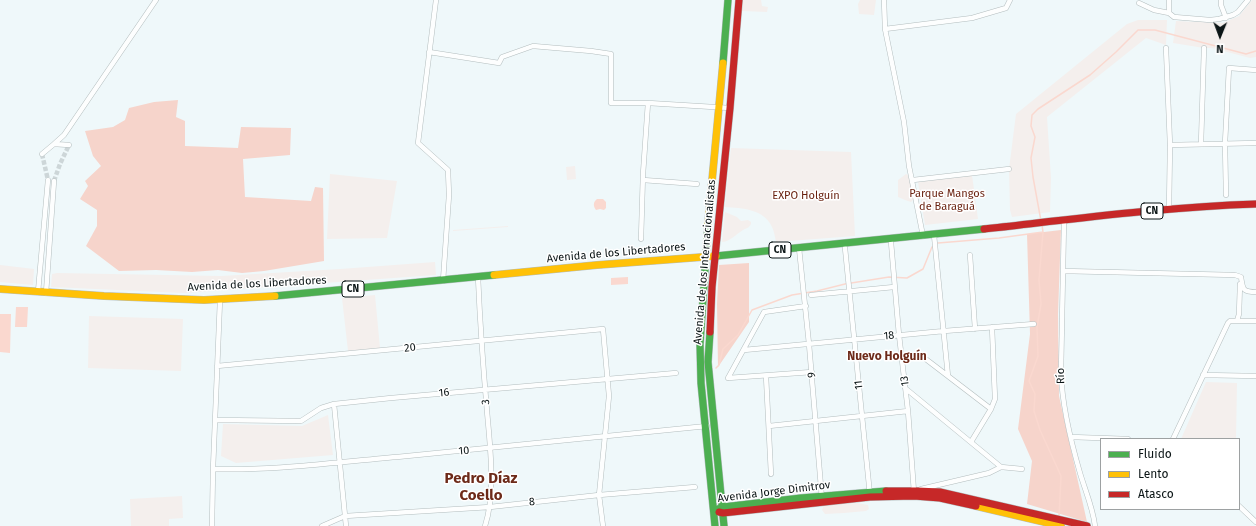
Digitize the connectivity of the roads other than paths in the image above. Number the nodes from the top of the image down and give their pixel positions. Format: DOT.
graph roads {
  1 [pos="156,0"];
  2 [pos="436,0"];
  3 [pos="728,0"];
  4 [pos="739,0"];
  5 [pos="884,0"];
  6 [pos="1010,0"];
  7 [pos="1169,0"];
  8 [pos="1221,0"];
  9 [pos="1248,0"];
  10 [pos="1139,3"];
  11 [pos="1168,13"];
  12 [pos="1226,18"];
  13 [pos="885,29"];
  14 [pos="1166,48"];
  15 [pos="1204,48"];
  16 [pos="429,52"];
  17 [pos="1256,70"];
  18 [pos="648,103"];
  19 [pos="720,107"];
  20 [pos="730,108"];
  21 [pos="1225,143"];
  22 [pos="1256,143"];
  23 [pos="54,144"];
  24 [pos="1201,144"];
  25 [pos="69,145"];
  26 [pos="1170,145"];
  27 [pos="42,154"];
  28 [pos="1009,169"];
  29 [pos="48,180"];
  30 [pos="643,180"];
  31 [pos="913,180"];
  32 [pos="54,181"];
  33 [pos="697,184"];
  34 [pos="1226,195"];
  35 [pos="1256,204"];
  36 [pos="1169,210"];
  37 [pos="1064,221"];
  38 [pos="934,235"];
  39 [pos="923,236"];
  40 [pos="641,239"];
  41 [pos="891,242"];
  42 [pos="799,248"];
  43 [pos="846,248"];
  44 [pos="970,255"];
  45 [pos="715,256"];
  46 [pos="705,257"];
  47 [pos="1063,270"];
  48 [pos="478,277"];
  49 [pos="1241,277"];
  50 [pos="443,281"];
  51 [pos="894,287"];
  52 [pos="0,289"];
  53 [pos="38,292"];
  54 [pos="46,292"];
  55 [pos="850,292"];
  56 [pos="1256,292"];
  57 [pos="811,295"];
  58 [pos="220,300"];
  59 [pos="806,306"];
  60 [pos="1237,321"];
  61 [pos="1256,321"];
  62 [pos="1034,324"];
  63 [pos="992,327"];
  64 [pos="975,329"];
  65 [pos="944,331"];
  66 [pos="899,335"];
  67 [pos="854,339"];
  68 [pos="481,340"];
  69 [pos="810,344"];
  70 [pos="744,350"];
  71 [pos="927,360"];
  72 [pos="217,366"];
  73 [pos="812,372"];
  74 [pos="676,373"];
  75 [pos="1203,375"];
  76 [pos="766,376"];
  77 [pos="948,376"];
  78 [pos="1256,376"];
  79 [pos="608,379"];
  80 [pos="905,388"];
  81 [pos="485,390"];
  82 [pos="334,404"];
  83 [pos="991,409"];
  84 [pos="908,412"];
  85 [pos="862,417"];
  86 [pos="215,420"];
  87 [pos="816,421"];
  88 [pos="714,425"];
  89 [pos="705,426"];
  90 [pos="769,426"];
  91 [pos="1071,436"];
  92 [pos="604,437"];
  93 [pos="1109,438"];
  94 [pos="1173,438"];
  95 [pos="971,442"];
  96 [pos="490,448"];
  97 [pos="340,462"];
  98 [pos="1002,467"];
  99 [pos="213,469"];
  100 [pos="1022,469"];
  101 [pos="771,474"];
  102 [pos="695,487"];
  103 [pos="914,493"];
  104 [pos="599,495"];
  105 [pos="870,495"];
  106 [pos="822,499"];
  107 [pos="490,507"];
  108 [pos="1240,507"];
  109 [pos="713,510"];
  110 [pos="723,510"];
  111 [pos="345,516"];
  112 [pos="1256,522"];
  113 [pos="1064,524"];
  114 [pos="212,526"];
  115 [pos="322,526"];
  116 [pos="346,526"];
  117 [pos="485,526"];
  118 [pos="603,526"];
  119 [pos="714,526"];
  120 [pos="724,526"];
  121 [pos="1087,526"];
  122 [pos="1095,526"];
  1 -- 23 [label="street"];
  2 -- 16 [label="street"];
  3 -- 19 [label="main road, Avenida de los Internacionalistas"];
  4 -- 20 [label="main road, Avenida de los Internacionalistas"];
  5 -- 13 [label="street"];
  6 -- 13 [label="street"];
  7 -- 11 [label="street"];
  8 -- 12 [label="street"];
  9 -- 12 [label="street"];
  10 -- 11 [label="street"];
  11 -- 12 [label="street"];
  13 -- 31 [label="street"];
  14 -- 26 [label="street"];
  15 -- 24 [label="street"];
  16 -- 18 [label="street"];
  16 -- 50 [label="street"];
  17 -- 21 [label="street"];
  18 -- 19 [label="street"];
  18 -- 30 [label="street"];
  19 -- 20 [label="street"];
  19 -- 46 [label="main road, Avenida de los Internacionalistas"];
  20 -- 45 [label="main road, Avenida de los Internacionalistas"];
  21 -- 22 [label="street"];
  21 -- 24 [label="street"];
  21 -- 34 [label="street"];
  23 -- 25 [label="street"];
  23 -- 27 [label="street"];
  24 -- 26 [label="street"];
  26 -- 36 [label="street"];
  28 -- 31 [label="street"];
  29 -- 53 [label="street"];
  30 -- 33 [label="street"];
  30 -- 40 [label="street"];
  31 -- 39 [label="street"];
  32 -- 54 [label="street"];
  35 -- 36 [label="main road, Avenida de los Libertadores / CN"];
  36 -- 37 [label="main road, Avenida de los Libertadores / CN"];
  37 -- 38 [label="main road, Avenida de los Libertadores / CN"];
  37 -- 47 [label="street, Río"];
  38 -- 39 [label="main road, Avenida de los Libertadores / CN"];
  38 -- 65 [label="street"];
  39 -- 42 [label="main road, Avenida de los Libertadores / CN"];
  41 -- 51 [label="street, 13"];
  42 -- 45 [label="main road, Avenida de los Libertadores / CN"];
  42 -- 59 [label="street, 9"];
  43 -- 55 [label="street, 11"];
  44 -- 64 [label="street"];
  45 -- 46 [label="main road, Avenida de los Libertadores / CN"];
  45 -- 88 [label="main road, Avenida de los Internacionalistas"];
  46 -- 48 [label="main road, Avenida de los Libertadores / CN"];
  46 -- 89 [label="main road, Avenida de los Internacionalistas"];
  47 -- 49 [label="street"];
  47 -- 91 [label="street, Río"];
  48 -- 50 [label="main road, Avenida de los Libertadores / CN"];
  48 -- 68 [label="street, 3"];
  49 -- 56 [label="street"];
  49 -- 60 [label="street"];
  50 -- 58 [label="main road, Avenida de los Libertadores / CN"];
  51 -- 55 [label="street"];
  51 -- 66 [label="street, 13"];
  52 -- 53 [label="main road, Avenida de los Libertadores / CN"];
  53 -- 54 [label="main road, Avenida de los Libertadores / CN"];
  54 -- 58 [label="main road, Avenida de los Libertadores / CN"];
  55 -- 57 [label="street"];
  55 -- 67 [label="street, 11"];
  58 -- 72 [label="street"];
  59 -- 69 [label="street, 9"];
  59 -- 70 [label="street"];
  60 -- 61 [label="street"];
  60 -- 75 [label="street"];
  62 -- 63 [label="street, 18"];
  63 -- 64 [label="street, 18"];
  63 -- 83 [label="street"];
  64 -- 65 [label="street, 18"];
  65 -- 66 [label="street, 18"];
  65 -- 77 [label="street"];
  66 -- 67 [label="street, 18"];
  66 -- 80 [label="street, 13"];
  67 -- 69 [label="street, 18"];
  67 -- 85 [label="street, 11"];
  68 -- 72 [label="street, 20"];
  68 -- 79 [label="street, 20"];
  68 -- 81 [label="street, 3"];
  69 -- 70 [label="street, 18"];
  69 -- 73 [label="street, 9"];
  70 -- 76 [label="street"];
  71 -- 77 [label="street"];
  72 -- 86 [label="street"];
  73 -- 76 [label="street"];
  73 -- 87 [label="street, 9"];
  74 -- 79 [label="street, 16"];
  75 -- 78 [label="street"];
  75 -- 94 [label="street"];
  76 -- 90 [label="street"];
  77 -- 83 [label="street"];
  79 -- 81 [label="street, 16"];
  79 -- 92 [label="street"];
  80 -- 84 [label="street, 13"];
  80 -- 95 [label="street"];
  81 -- 82 [label="street, 16"];
  81 -- 96 [label="street, 3"];
  82 -- 86 [label="street, 16"];
  82 -- 97 [label="street"];
  83 -- 95 [label="street"];
  84 -- 85 [label="street"];
  84 -- 103 [label="street, 13"];
  85 -- 87 [label="street"];
  85 -- 105 [label="street, 11"];
  86 -- 99 [label="street"];
  87 -- 90 [label="street"];
  87 -- 106 [label="street, 9"];
  88 -- 89 [label="street, 10"];
  88 -- 110 [label="main road, Avenida de los Internacionalistas"];
  89 -- 92 [label="street, 10"];
  89 -- 109 [label="main road, Avenida de los Internacionalistas"];
  90 -- 101 [label="street"];
  91 -- 93 [label="street"];
  91 -- 122 [label="street, Río"];
  92 -- 96 [label="street, 10"];
  92 -- 104 [label="street"];
  95 -- 98 [label="street"];
  96 -- 97 [label="street, 10"];
  96 -- 107 [label="street, 3"];
  97 -- 99 [label="street, 10"];
  97 -- 111 [label="street"];
  98 -- 100 [label="street"];
  98 -- 103 [label="street"];
  99 -- 114 [label="street"];
  102 -- 104 [label="street, 8"];
  103 -- 105 [label="main road, Avenida Jorge Dimitrov"];
  103 -- 113 [label="main road, Avenida Jorge Dimitrov"];
  104 -- 107 [label="street, 8"];
  104 -- 118 [label="street"];
  105 -- 106 [label="main road, Avenida Jorge Dimitrov"];
  106 -- 110 [label="main road, Avenida Jorge Dimitrov"];
  107 -- 111 [label="street, 8"];
  107 -- 117 [label="street, 3"];
  108 -- 112 [label="street"];
  109 -- 110 [label="main road, Avenida Jorge Dimitrov"];
  109 -- 119 [label="main road, Avenida de los Internacionalistas"];
  110 -- 120 [label="main road, Avenida de los Internacionalistas"];
  111 -- 115 [label="street, 8"];
  111 -- 116 [label="street"];
  113 -- 121 [label="main road, Avenida Jorge Dimitrov"];
}
